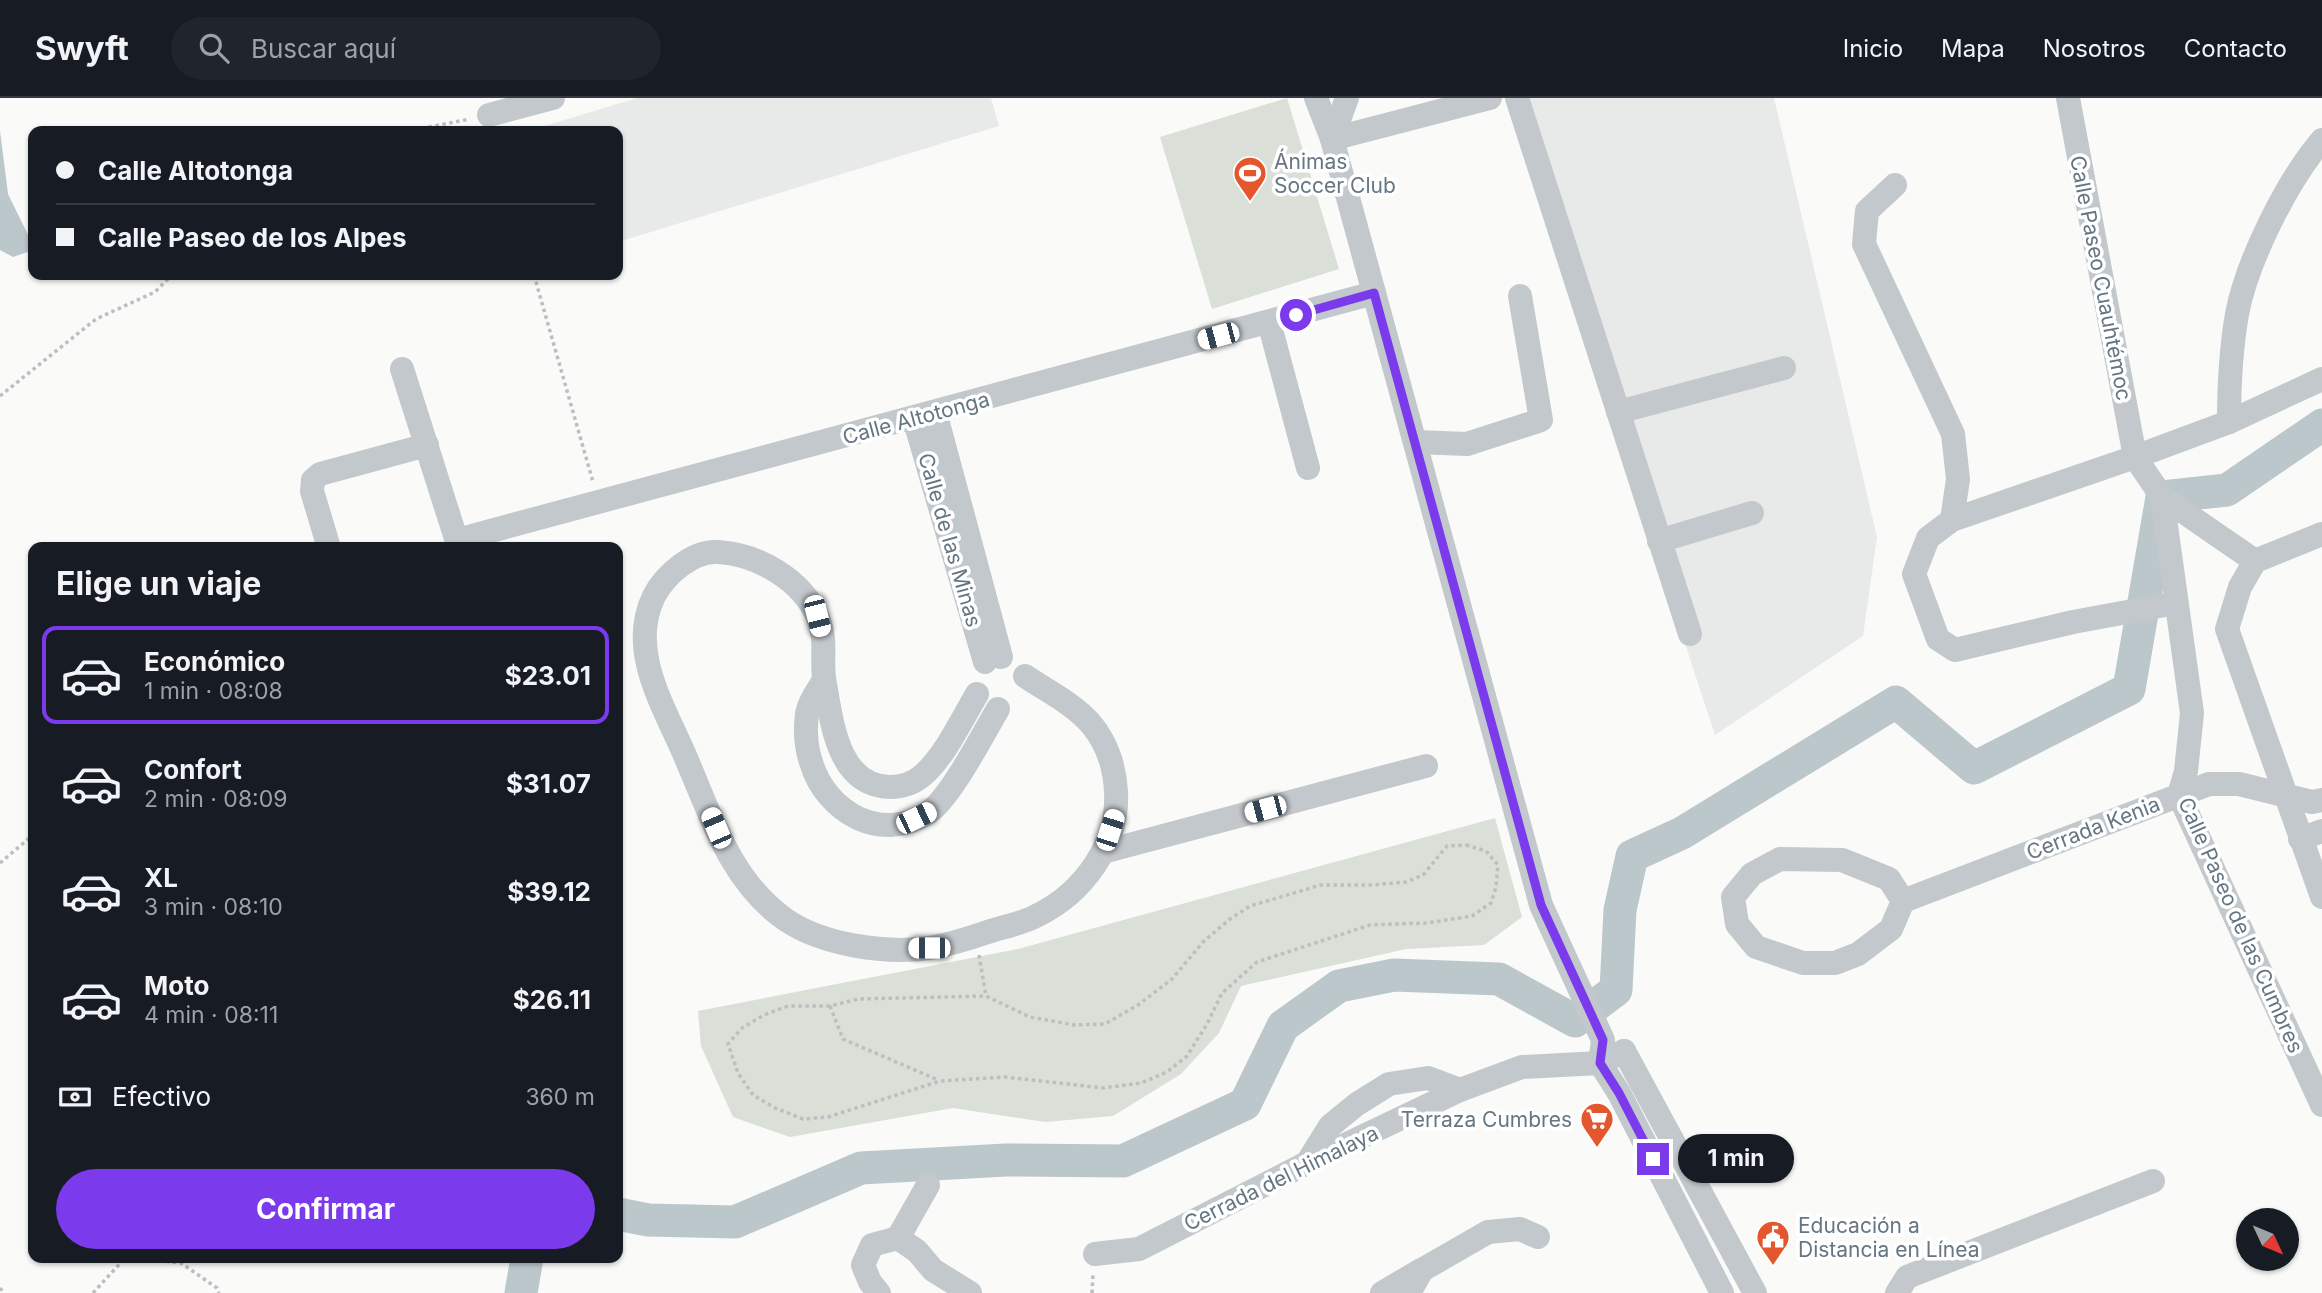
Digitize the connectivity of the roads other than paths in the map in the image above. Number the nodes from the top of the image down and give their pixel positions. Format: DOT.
graph roads {
  1 [pos="553,98"];
  2 [pos="1316,98"];
  3 [pos="1347,98"];
  4 [pos="1490,98"];
  5 [pos="1517,98"];
  6 [pos="2068,98"];
  7 [pos="489,115"];
  8 [pos="1332,139"];
  9 [pos="2322,140"];
  10 [pos="1895,185"];
  11 [pos="1374,293"];
  12 [pos="1520,296"];
  13 [pos="1269,322"];
  14 [pos="1784,368"];
  15 [pos="402,369"];
  16 [pos="2322,379"];
  17 [pos="1618,412"];
  18 [pos="924,415"];
  19 [pos="2229,422"];
  20 [pos="1415,442"];
  21 [pos="427,446"];
  22 [pos="2135,457"];
  23 [pos="1308,468"];
  24 [pos="2162,497"];
  25 [pos="1752,513"];
  26 [pos="1952,520"];
  27 [pos="2322,534"];
  28 [pos="1659,541"];
  29 [pos="327,542"];
  30 [pos="457,542"];
  31 [pos="465,542"];
  32 [pos="2255,561"];
  33 [pos="2175,603"];
  34 [pos="1690,634"];
  35 [pos="993,660"];
  36 [pos="824,680"];
  37 [pos="1024,686"];
  38 [pos="977,694"];
  39 [pos="998,709"];
  40 [pos="1426,766"];
  41 [pos="2179,795"];
  42 [pos="2287,796"];
  43 [pos="2322,800"];
  44 [pos="2311,835"];
  45 [pos="1103,852"];
  46 [pos="2322,897"];
  47 [pos="1903,901"];
  48 [pos="1606,1045"];
  49 [pos="1460,1090"];
  50 [pos="2322,1105"];
  51 [pos="1307,1163"];
  52 [pos="2153,1181"];
  53 [pos="928,1185"];
  54 [pos="1538,1237"];
  55 [pos="898,1238"];
  56 [pos="1095,1254"];
  57 [pos="1422,1270"];
  58 [pos="869,1289"];
  59 [pos="970,1293"];
  60 [pos="1382,1293"];
  61 [pos="1409,1293"];
  62 [pos="1722,1293"];
  63 [pos="1755,1293"];
  64 [pos="1896,1293"];
  1 -- 7 [label="street"];
  2 -- 8 [label="street"];
  3 -- 8 [label="street"];
  4 -- 8 [label="street"];
  5 -- 17 [label="street"];
  6 -- 22 [label="street, Calle Paseo Cuauhtémoc"];
  8 -- 11 [label="street"];
  9 -- 19 [label="street"];
  10 -- 26 [label="street"];
  11 -- 13 [label="street, Calle Altotonga"];
  11 -- 20 [label="street"];
  12 -- 20 [label="street"];
  13 -- 18 [label="street, Calle Altotonga"];
  13 -- 23 [label="street"];
  14 -- 17 [label="street"];
  15 -- 21 [label="street"];
  16 -- 19 [label="street"];
  17 -- 28 [label="street"];
  18 -- 31 [label="street, Calle Altotonga"];
  18 -- 35 [label="street, Calle de las Minas"];
  19 -- 22 [label="street"];
  20 -- 48 [label="street"];
  21 -- 29 [label="street"];
  21 -- 30 [label="street"];
  22 -- 24 [label="street, Calle Paseo de las Cumbres"];
  22 -- 26 [label="street"];
  24 -- 32 [label="street"];
  24 -- 33 [label="street, Calle Paseo de las Cumbres"];
  25 -- 28 [label="street"];
  26 -- 33 [label="street"];
  27 -- 32 [label="street"];
  28 -- 34 [label="street"];
  32 -- 42 [label="street"];
  33 -- 41 [label="street, Calle Paseo de las Cumbres"];
  35 -- 37 [label="street"];
  35 -- 38 [label="street"];
  36 -- 38 [label="street"];
  36 -- 39 [label="street"];
  36 -- 45 [label="street"];
  37 -- 39 [label="street"];
  37 -- 45 [label="street"];
  38 -- 39 [label="street"];
  40 -- 45 [label="street"];
  41 -- 42 [label="street, Cerrada Kenia"];
  41 -- 47 [label="street, Cerrada Kenia"];
  41 -- 50 [label="street, Calle Paseo de las Cumbres"];
  42 -- 43 [label="street, Cerrada Kenia"];
  42 -- 44 [label="street"];
  44 -- 46 [label="street"];
  47 -- 47 [label="street"];
  48 -- 49 [label="street, Cerrada del Himalaya"];
  48 -- 62 [label="street"];
  48 -- 63 [label="street"];
  49 -- 51 [label="street, Cerrada del Himalaya"];
  49 -- 51 [label="street"];
  51 -- 56 [label="street, Cerrada del Himalaya"];
  52 -- 64 [label="street"];
  53 -- 55 [label="street"];
  54 -- 57 [label="street"];
  55 -- 58 [label="street"];
  55 -- 59 [label="street"];
  57 -- 60 [label="street"];
  57 -- 61 [label="street"];
}
